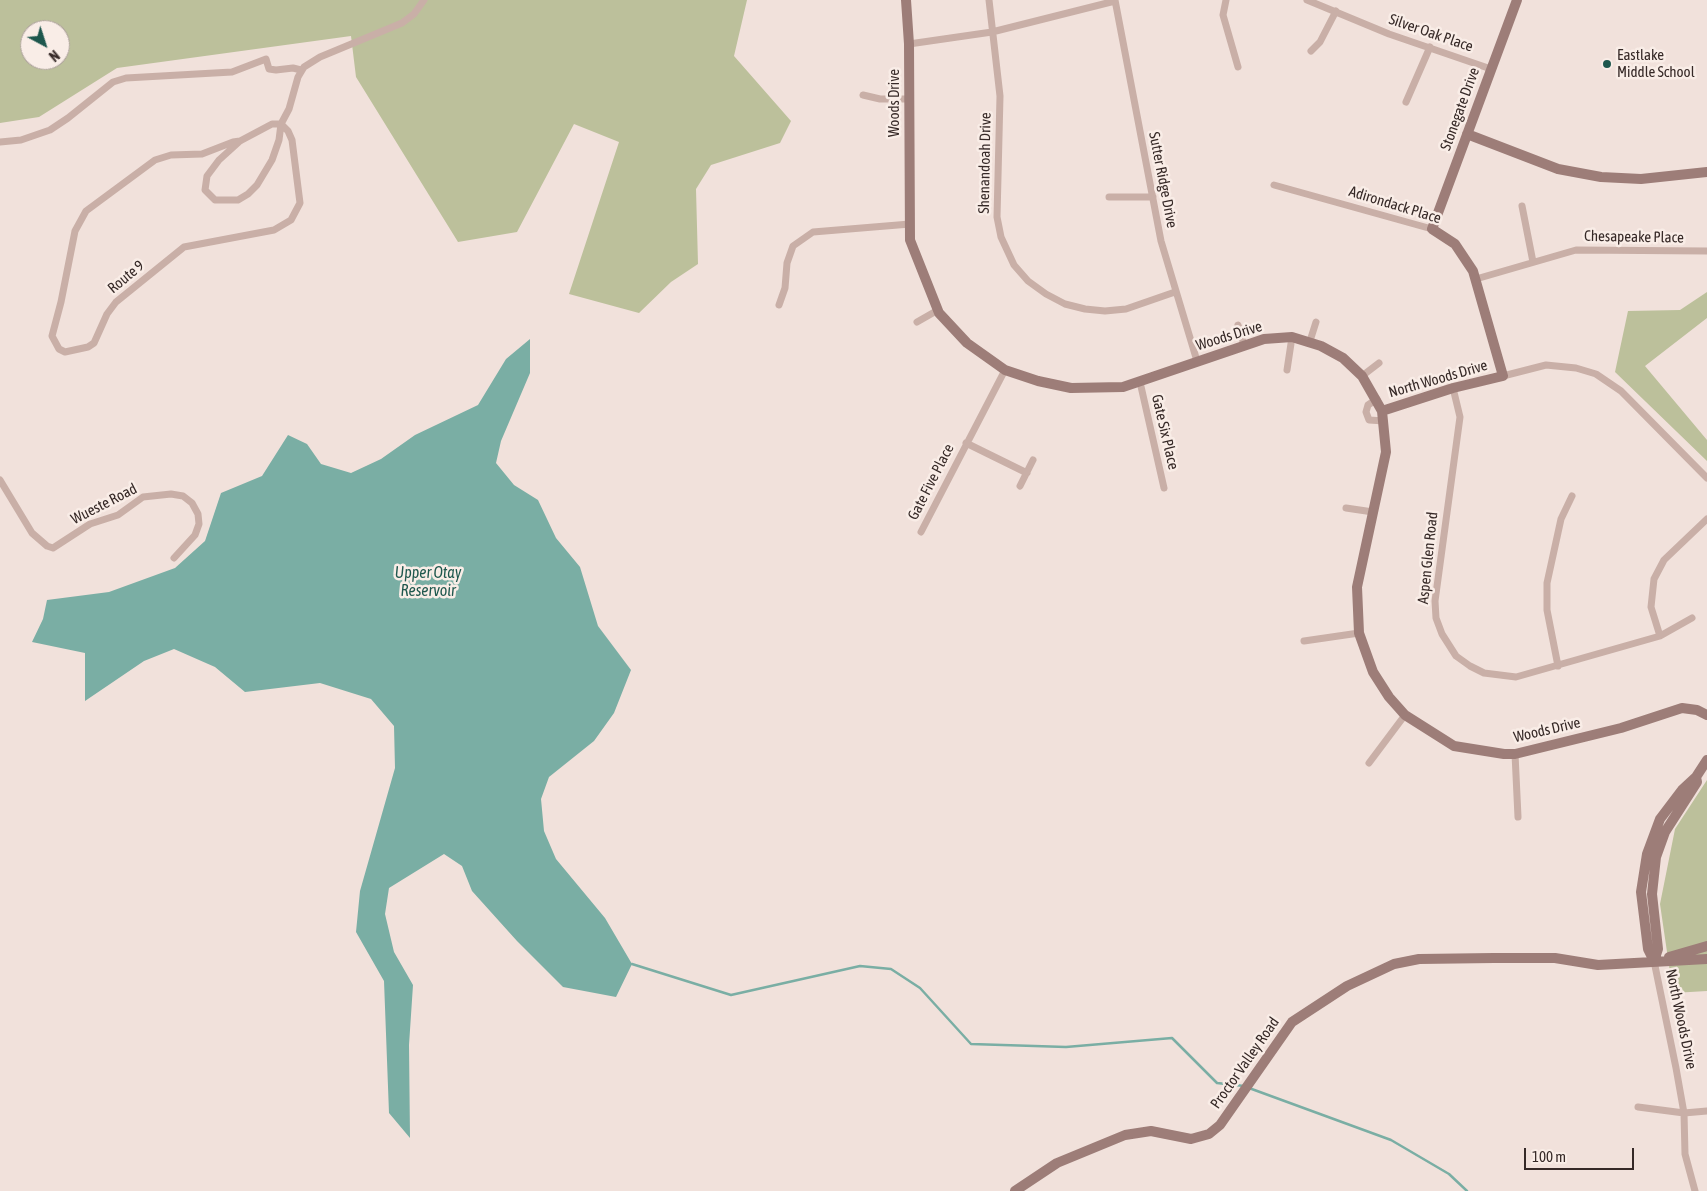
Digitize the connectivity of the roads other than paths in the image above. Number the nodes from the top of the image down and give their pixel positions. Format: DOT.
graph roads {
  1 [pos="424,0"];
  2 [pos="906,0"];
  3 [pos="989,0"];
  4 [pos="1226,0"];
  5 [pos="1307,0"];
  6 [pos="1517,0"];
  7 [pos="1115,1"];
  8 [pos="1336,11"];
  9 [pos="992,32"];
  10 [pos="909,44"];
  11 [pos="1430,47"];
  12 [pos="1311,51"];
  13 [pos="1238,67"];
  14 [pos="1491,69"];
  15 [pos="301,70"];
  16 [pos="863,95"];
  17 [pos="909,100"];
  18 [pos="1406,102"];
  19 [pos="281,124"];
  20 [pos="1467,134"];
  21 [pos="0,142"];
  22 [pos="240,142"];
  23 [pos="1707,172"];
  24 [pos="1274,185"];
  25 [pos="1153,197"];
  26 [pos="1110,198"];
  27 [pos="1522,206"];
  28 [pos="910,224"];
  29 [pos="1432,229"];
  30 [pos="1707,252"];
  31 [pos="1534,262"];
  32 [pos="1476,279"];
  33 [pos="1175,292"];
  34 [pos="780,305"];
  35 [pos="938,310"];
  36 [pos="917,322"];
  37 [pos="1316,322"];
  38 [pos="1238,325"];
  39 [pos="1292,337"];
  40 [pos="1310,341"];
  41 [pos="1244,345"];
  42 [pos="1197,361"];
  43 [pos="1379,363"];
  44 [pos="1005,370"];
  45 [pos="1287,370"];
  46 [pos="1362,376"];
  47 [pos="1503,376"];
  48 [pos="1140,382"];
  49 [pos="1453,388"];
  50 [pos="1377,399"];
  51 [pos="1383,416"];
  52 [pos="966,443"];
  53 [pos="1034,460"];
  54 [pos="1027,473"];
  55 [pos="1707,478"];
  56 [pos="0,480"];
  57 [pos="1020,486"];
  58 [pos="1164,488"];
  59 [pos="1572,496"];
  60 [pos="1346,508"];
  61 [pos="1373,512"];
  62 [pos="1707,519"];
  63 [pos="921,532"];
  64 [pos="174,558"];
  65 [pos="1692,618"];
  66 [pos="1359,632"];
  67 [pos="1660,636"];
  68 [pos="1304,641"];
  69 [pos="1558,666"];
  70 [pos="1405,715"];
  71 [pos="1707,715"];
  72 [pos="1515,754"];
  73 [pos="1707,760"];
  74 [pos="1369,763"];
  75 [pos="1518,817"];
  76 [pos="1707,946"];
  77 [pos="1707,958"];
  78 [pos="1654,961"];
  79 [pos="1638,1107"];
  80 [pos="1707,1111"];
  81 [pos="1684,1113"];
  82 [pos="1015,1191"];
  83 [pos="1695,1191"];
  1 -- 15 [label="street"];
  2 -- 10 [label="street, Woods Drive"];
  3 -- 9 [label="street, Shenandoah Drive"];
  4 -- 13 [label="street"];
  5 -- 8 [label="street, Silver Oak Place"];
  6 -- 14 [label="street, Stonegate Drive"];
  7 -- 9 [label="street"];
  7 -- 25 [label="street, Sutter Ridge Drive"];
  8 -- 11 [label="street, Silver Oak Place"];
  8 -- 12 [label="street"];
  9 -- 10 [label="street"];
  9 -- 33 [label="street, Shenandoah Drive"];
  10 -- 17 [label="street, Woods Drive"];
  11 -- 14 [label="street, Silver Oak Place"];
  11 -- 18 [label="street"];
  14 -- 20 [label="street, Stonegate Drive"];
  15 -- 19 [label="street, Route 9"];
  15 -- 21 [label="street"];
  16 -- 17 [label="street"];
  17 -- 28 [label="street, Woods Drive"];
  19 -- 22 [label="street, Route 9"];
  19 -- 22 [label="street, Route 9"];
  19 -- 22 [label="street, Route 9"];
  20 -- 23 [label="street"];
  20 -- 29 [label="street, Stonegate Drive"];
  24 -- 29 [label="street, Adirondack Place"];
  25 -- 26 [label="street"];
  25 -- 33 [label="street, Sutter Ridge Drive"];
  27 -- 31 [label="street"];
  28 -- 34 [label="street"];
  28 -- 35 [label="street, Woods Drive"];
  29 -- 32 [label="street, Adirondack Place"];
  30 -- 31 [label="street, Chesapeake Place"];
  31 -- 32 [label="street, Chesapeake Place"];
  32 -- 47 [label="street, Adirondack Place"];
  33 -- 42 [label="street, Sutter Ridge Drive"];
  35 -- 36 [label="street"];
  35 -- 44 [label="street, Woods Drive"];
  37 -- 40 [label="street"];
  38 -- 41 [label="street"];
  39 -- 40 [label="street, Woods Drive"];
  39 -- 41 [label="street, Woods Drive"];
  39 -- 45 [label="street"];
  40 -- 46 [label="street, Woods Drive"];
  41 -- 42 [label="street, Woods Drive"];
  42 -- 48 [label="street, Woods Drive"];
  43 -- 46 [label="street"];
  44 -- 48 [label="street, Woods Drive"];
  44 -- 52 [label="street, Gate Five Place"];
  46 -- 50 [label="street, Woods Drive"];
  47 -- 49 [label="street, North Woods Drive"];
  47 -- 55 [label="street"];
  48 -- 58 [label="street, Gate Six Place"];
  49 -- 51 [label="street, North Woods Drive"];
  49 -- 69 [label="street, Aspen Glen Road"];
  50 -- 51 [label="street, Woods Drive"];
  50 -- 51 [label="street"];
  51 -- 61 [label="street, Woods Drive"];
  52 -- 54 [label="street, Gate Five Place"];
  52 -- 63 [label="street, Gate Five Place"];
  53 -- 54 [label="street"];
  54 -- 57 [label="street"];
  56 -- 64 [label="street, Wueste Road"];
  59 -- 69 [label="street"];
  60 -- 61 [label="street"];
  61 -- 66 [label="street, Woods Drive"];
  62 -- 67 [label="street"];
  65 -- 67 [label="street, Aspen Glen Road"];
  66 -- 68 [label="street"];
  66 -- 70 [label="street, Woods Drive"];
  67 -- 69 [label="street, Aspen Glen Road"];
  70 -- 72 [label="street, Woods Drive"];
  70 -- 74 [label="street"];
  71 -- 72 [label="street, Woods Drive"];
  72 -- 75 [label="street"];
  73 -- 78 [label="street, North Woods Drive"];
  76 -- 78 [label="street, Proctor Valley Road"];
  77 -- 78 [label="street, Proctor Valley Road"];
  78 -- 81 [label="street, North Woods Drive"];
  78 -- 82 [label="street, Proctor Valley Road"];
  79 -- 81 [label="street"];
  80 -- 81 [label="street"];
  81 -- 83 [label="street, North Woods Drive"];
}
